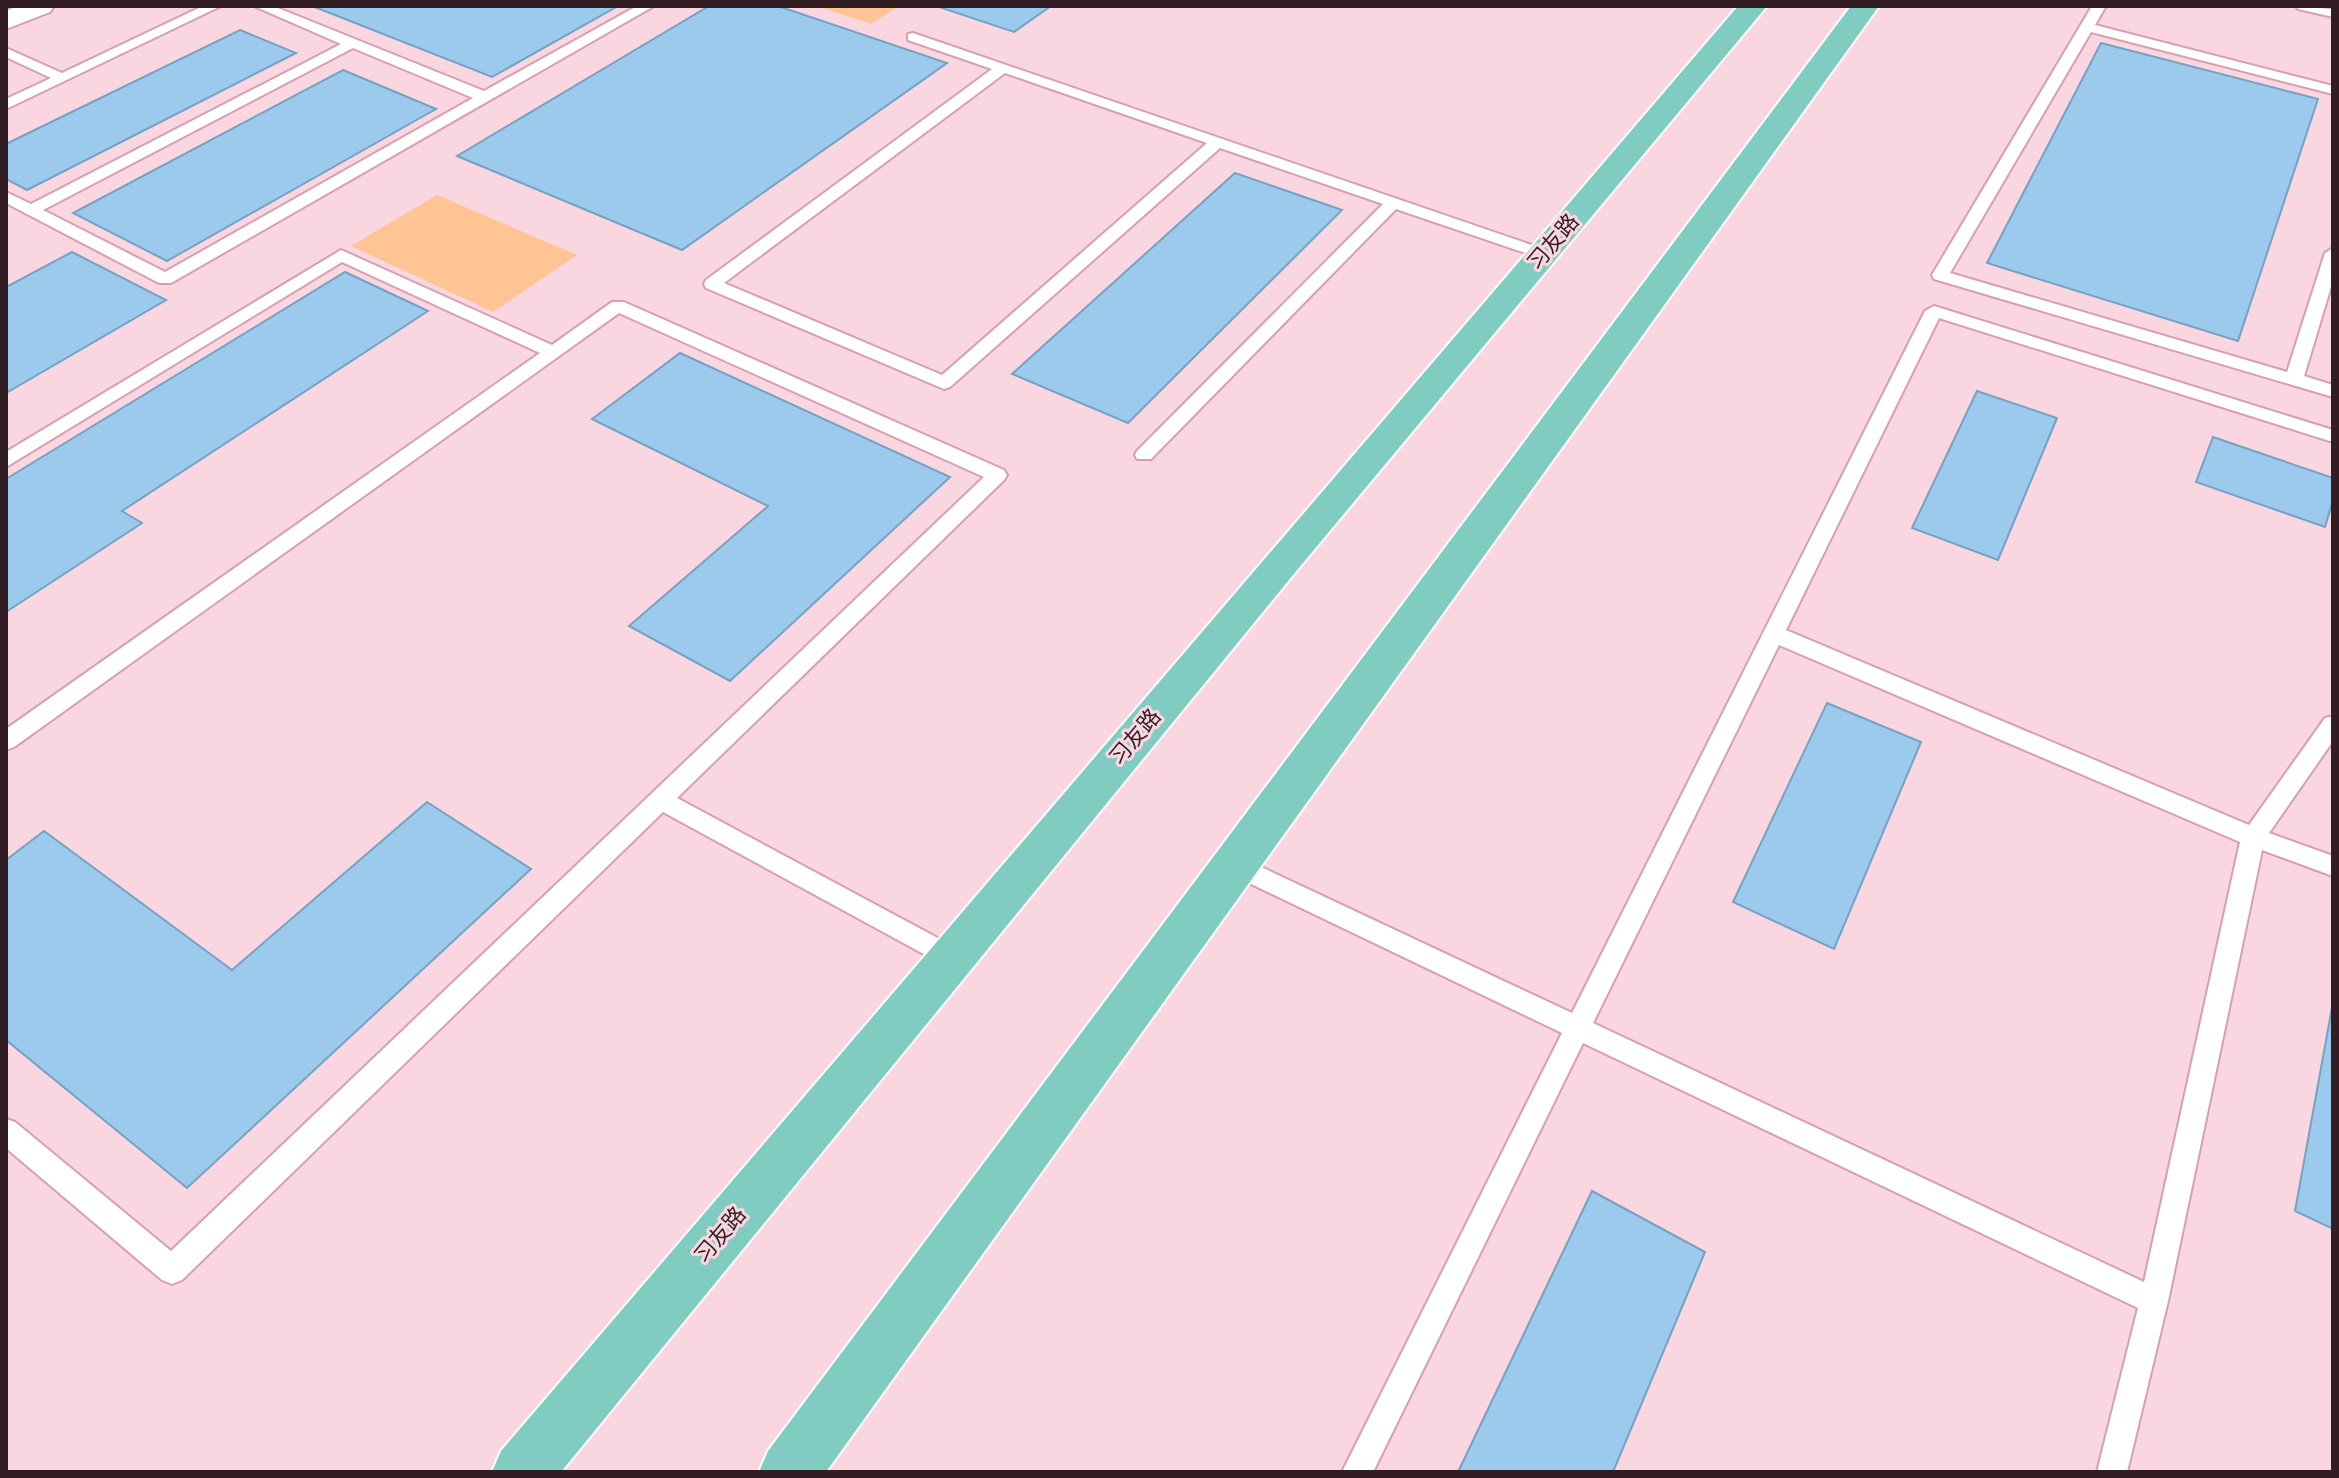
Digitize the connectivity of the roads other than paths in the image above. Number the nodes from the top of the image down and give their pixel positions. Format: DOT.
graph roads {
  1 [pos="40,6"];
  2 [pos="214,6"];
  3 [pos="261,6"];
  4 [pos="647,6"];
  5 [pos="1753,6"];
  6 [pos="1865,6"];
  7 [pos="2099,6"];
  8 [pos="2303,6"];
  9 [pos="2333,13"];
  10 [pos="6,21"];
  11 [pos="2087,27"];
  12 [pos="913,37"];
  13 [pos="353,43"];
  14 [pos="6,52"];
  15 [pos="1003,68"];
  16 [pos="62,78"];
  17 [pos="2333,90"];
  18 [pos="485,97"];
  19 [pos="6,105"];
  20 [pos="1217,142"];
  21 [pos="6,197"];
  22 [pos="1393,203"];
  23 [pos="31,210"];
  24 [pos="2333,253"];
  25 [pos="1543,254"];
  26 [pos="553,352"];
  27 [pos="2294,379"];
  28 [pos="2333,391"];
  29 [pos="2333,436"];
  30 [pos="1144,455"];
  31 [pos="6,461"];
  32 [pos="1774,634"];
  33 [pos="2333,724"];
  34 [pos="6,741"];
  35 [pos="661,800"];
  36 [pos="2253,837"];
  37 [pos="1234,865"];
  38 [pos="2333,866"];
  39 [pos="951,957"];
  40 [pos="1577,1030"];
  41 [pos="6,1131"];
  42 [pos="2154,1301"];
  43 [pos="522,1472"];
  44 [pos="789,1472"];
  45 [pos="1357,1472"];
  46 [pos="2112,1472"];
  1 -- 10 [label="street"];
  2 -- 16 [label="lane"];
  3 -- 13 [label="lane"];
  4 -- 18 [label="lane"];
  5 -- 25 [label="main road, 习友路"];
  6 -- 37 [label="main road"];
  7 -- 11 [label="lane"];
  8 -- 9 [label="lane"];
  11 -- 17 [label="lane"];
  11 -- 27 [label="lane"];
  12 -- 15 [label="lane"];
  13 -- 18 [label="lane"];
  13 -- 23 [label="lane"];
  14 -- 16 [label="lane"];
  15 -- 20 [label="lane"];
  15 -- 20 [label="lane"];
  16 -- 19 [label="lane"];
  18 -- 23 [label="lane"];
  20 -- 22 [label="lane"];
  21 -- 23 [label="lane"];
  22 -- 25 [label="lane"];
  22 -- 30 [label="lane"];
  24 -- 27 [label="lane"];
  25 -- 39 [label="main road, 习友路"];
  26 -- 31 [label="lane"];
  26 -- 34 [label="lane"];
  26 -- 35 [label="lane"];
  27 -- 28 [label="lane"];
  29 -- 32 [label="lane"];
  32 -- 36 [label="lane"];
  32 -- 40 [label="lane"];
  33 -- 36 [label="lane"];
  35 -- 39 [label="lane"];
  35 -- 41 [label="lane"];
  36 -- 38 [label="lane"];
  36 -- 42 [label="lane"];
  37 -- 40 [label="lane"];
  37 -- 44 [label="main road"];
  39 -- 43 [label="main road, 习友路"];
  40 -- 42 [label="lane"];
  40 -- 45 [label="lane"];
  42 -- 46 [label="lane"];
}
